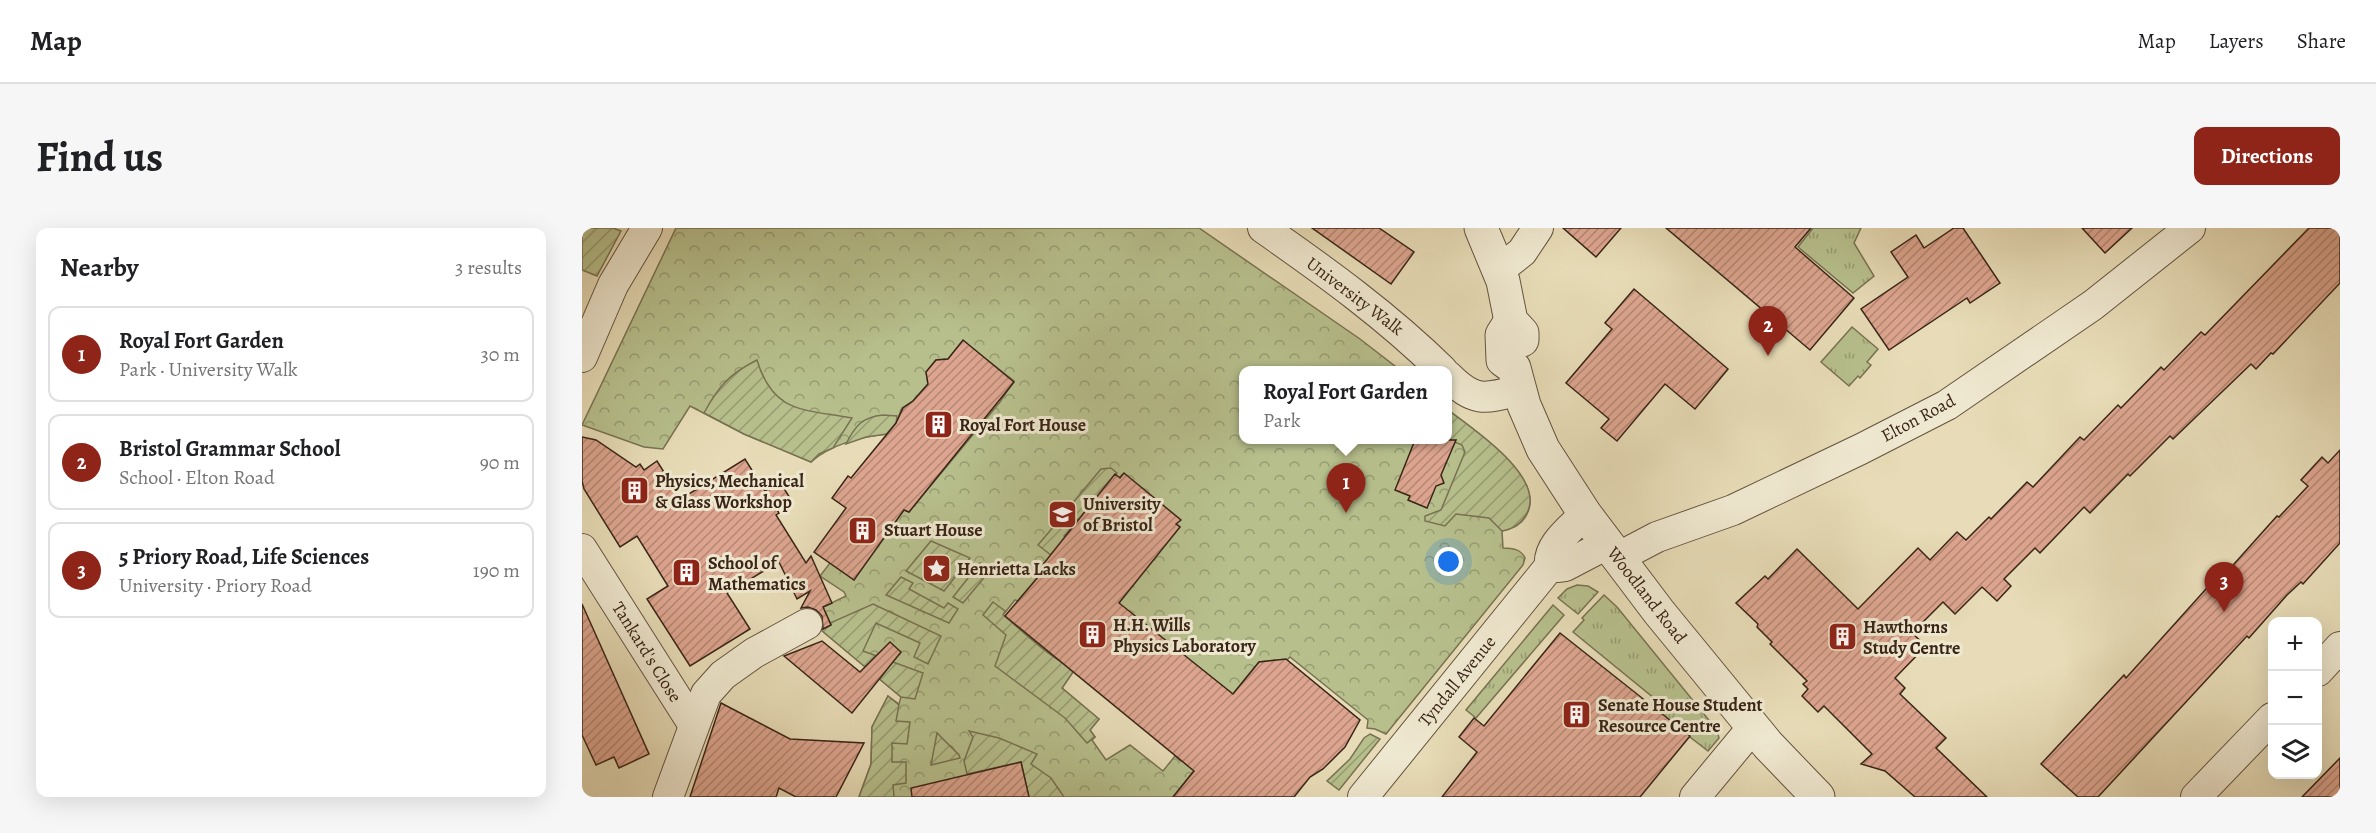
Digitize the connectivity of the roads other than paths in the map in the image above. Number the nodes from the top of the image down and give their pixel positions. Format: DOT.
graph roads {
  1 [pos="647,228"];
  2 [pos="1263,228"];
  3 [pos="1480,228"];
  4 [pos="1538,228"];
  5 [pos="2190,228"];
  6 [pos="1499,270"];
  7 [pos="582,357"];
  8 [pos="1438,366"];
  9 [pos="1452,379"];
  10 [pos="1516,379"];
  11 [pos="1585,514"];
  12 [pos="582,549"];
  13 [pos="1612,551"];
  14 [pos="1550,566"];
  15 [pos="807,624"];
  16 [pos="2340,647"];
  17 [pos="2322,667"];
  18 [pos="2268,722"];
  19 [pos="693,724"];
  20 [pos="1753,727"];
  21 [pos="668,797"];
  22 [pos="1363,797"];
  23 [pos="1695,797"];
  24 [pos="1818,797"];
  25 [pos="2196,797"];
  1 -- 7 [label="street"];
  2 -- 8 [label="street, University Walk"];
  3 -- 6 [label="street, Woodland Road"];
  4 -- 6 [label="street"];
  5 -- 13 [label="street, Elton Road"];
  6 -- 10 [label="street, Woodland Road"];
  9 -- 10 [label="street"];
  10 -- 11 [label="street, Woodland Road"];
  11 -- 13 [label="street, Woodland Road"];
  11 -- 14 [label="street, Tyndall Avenue"];
  12 -- 19 [label="street, Tankard's Close"];
  13 -- 14 [label="street"];
  13 -- 20 [label="street, Woodland Road"];
  14 -- 22 [label="street, Tyndall Avenue"];
  15 -- 19 [label="street"];
  16 -- 17 [label="street"];
  18 -- 25 [label="street"];
  19 -- 21 [label="street"];
  20 -- 23 [label="street"];
  20 -- 24 [label="street, Woodland Road"];
}
